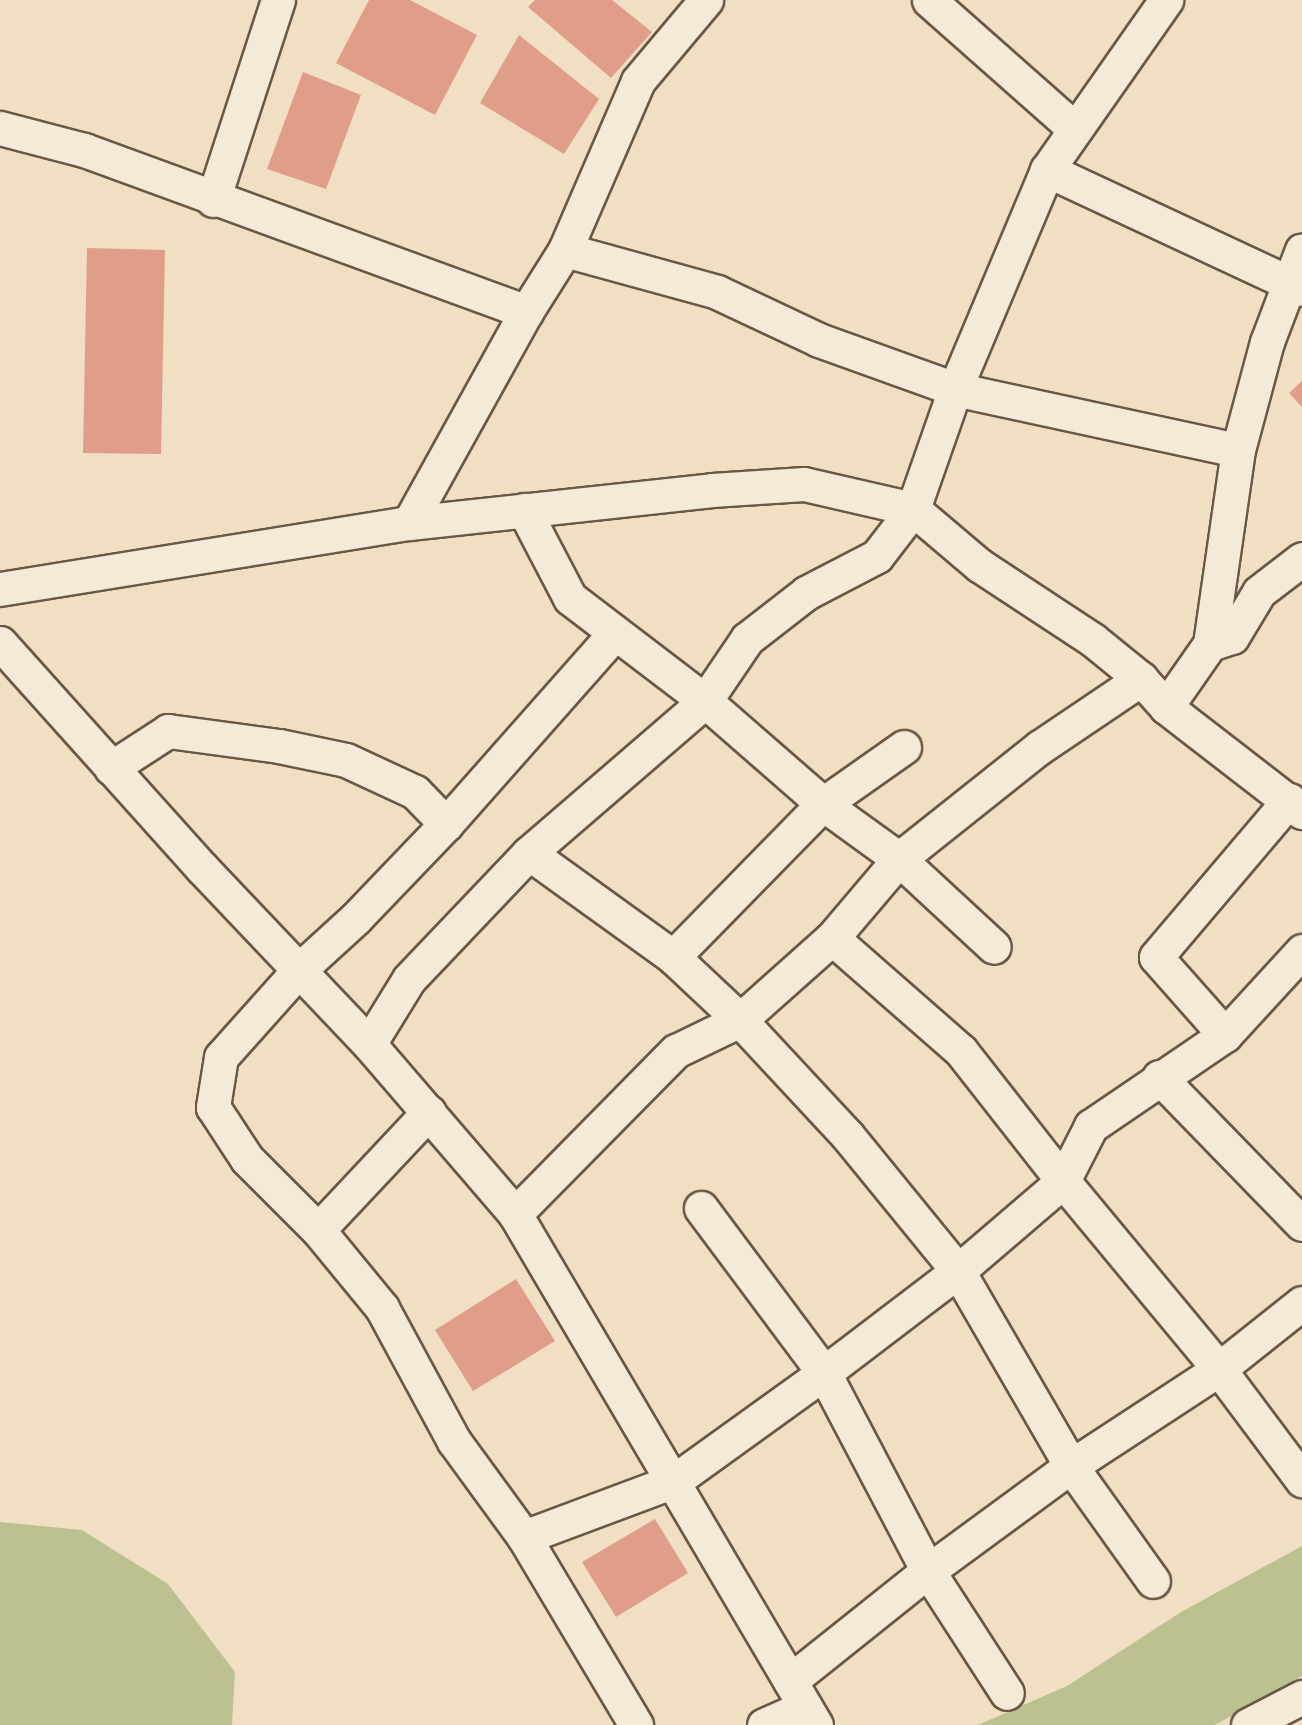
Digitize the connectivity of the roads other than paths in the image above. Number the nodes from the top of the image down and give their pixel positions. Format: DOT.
graph roads {
  1 [pos="278,0"];
  2 [pos="706,0"];
  3 [pos="929,0"];
  4 [pos="1166,0"];
  5 [pos="0,128"];
  6 [pos="1075,129"];
  7 [pos="1047,170"];
  8 [pos="213,200"];
  9 [pos="565,250"];
  10 [pos="1302,250"];
  11 [pos="1295,286"];
  12 [pos="526,312"];
  13 [pos="955,389"];
  14 [pos="1238,450"];
  15 [pos="913,509"];
  16 [pos="524,510"];
  17 [pos="409,523"];
  18 [pos="1302,559"];
  19 [pos="0,589"];
  20 [pos="615,633"];
  21 [pos="0,643"];
  22 [pos="1210,644"];
  23 [pos="1142,680"];
  24 [pos="705,701"];
  25 [pos="1166,707"];
  26 [pos="904,747"];
  27 [pos="111,768"];
  28 [pos="823,804"];
  29 [pos="1296,806"];
  30 [pos="446,824"];
  31 [pos="529,853"];
  32 [pos="899,860"];
  33 [pos="832,938"];
  34 [pos="994,947"];
  35 [pos="1302,951"];
  36 [pos="673,957"];
  37 [pos="298,971"];
  38 [pos="740,1020"];
  39 [pos="1225,1035"];
  40 [pos="369,1044"];
  41 [pos="1159,1077"];
  42 [pos="429,1112"];
  43 [pos="1063,1181"];
  44 [pos="701,1208"];
  45 [pos="515,1215"];
  46 [pos="1302,1224"];
  47 [pos="318,1230"];
  48 [pos="958,1271"];
  49 [pos="1302,1303"];
  50 [pos="1219,1369"];
  51 [pos="824,1373"];
  52 [pos="1071,1466"];
  53 [pos="1302,1480"];
  54 [pos="674,1481"];
  55 [pos="524,1537"];
  56 [pos="928,1571"];
  57 [pos="1153,1581"];
  58 [pos="1007,1693"];
  59 [pos="1302,1697"];
  60 [pos="804,1704"];
  61 [pos="636,1725"];
  62 [pos="764,1725"];
  63 [pos="1248,1725"];
  1 -- 8 [label="street"];
  2 -- 9 [label="street"];
  3 -- 6 [label="street"];
  4 -- 6 [label="street"];
  5 -- 8 [label="street"];
  6 -- 7 [label="street"];
  7 -- 11 [label="street"];
  7 -- 13 [label="street"];
  8 -- 12 [label="street"];
  9 -- 12 [label="street"];
  9 -- 13 [label="street"];
  10 -- 11 [label="street"];
  11 -- 14 [label="street"];
  12 -- 17 [label="street"];
  13 -- 14 [label="street"];
  13 -- 15 [label="street"];
  14 -- 22 [label="street"];
  15 -- 16 [label="street"];
  15 -- 23 [label="street"];
  15 -- 24 [label="street"];
  16 -- 17 [label="street"];
  16 -- 20 [label="street"];
  17 -- 19 [label="street"];
  18 -- 22 [label="street"];
  20 -- 24 [label="street"];
  20 -- 30 [label="street"];
  21 -- 27 [label="street"];
  22 -- 25 [label="street"];
  23 -- 25 [label="street"];
  23 -- 32 [label="street"];
  24 -- 28 [label="street"];
  24 -- 31 [label="street"];
  25 -- 29 [label="street"];
  26 -- 28 [label="street"];
  27 -- 30 [label="street"];
  27 -- 37 [label="street"];
  28 -- 32 [label="street"];
  28 -- 36 [label="street"];
  29 -- 39 [label="street"];
  30 -- 37 [label="street"];
  31 -- 36 [label="street"];
  31 -- 40 [label="street"];
  32 -- 33 [label="street"];
  32 -- 34 [label="street"];
  33 -- 38 [label="street"];
  33 -- 43 [label="street"];
  35 -- 39 [label="street"];
  36 -- 38 [label="street"];
  37 -- 40 [label="street"];
  37 -- 47 [label="street"];
  38 -- 45 [label="street"];
  38 -- 48 [label="street"];
  39 -- 41 [label="street"];
  40 -- 42 [label="street"];
  41 -- 43 [label="street"];
  41 -- 46 [label="street"];
  42 -- 45 [label="street"];
  42 -- 47 [label="street"];
  43 -- 48 [label="street"];
  43 -- 50 [label="street"];
  44 -- 51 [label="street"];
  45 -- 54 [label="street"];
  47 -- 55 [label="street"];
  48 -- 51 [label="street"];
  48 -- 52 [label="street"];
  49 -- 50 [label="street"];
  50 -- 52 [label="street"];
  50 -- 53 [label="street"];
  51 -- 54 [label="street"];
  51 -- 56 [label="street"];
  52 -- 56 [label="street"];
  52 -- 57 [label="street"];
  54 -- 55 [label="street"];
  54 -- 60 [label="street"];
  55 -- 61 [label="street"];
  56 -- 58 [label="street"];
  56 -- 60 [label="street"];
  59 -- 63 [label="street"];
  60 -- 62 [label="street"];
}
